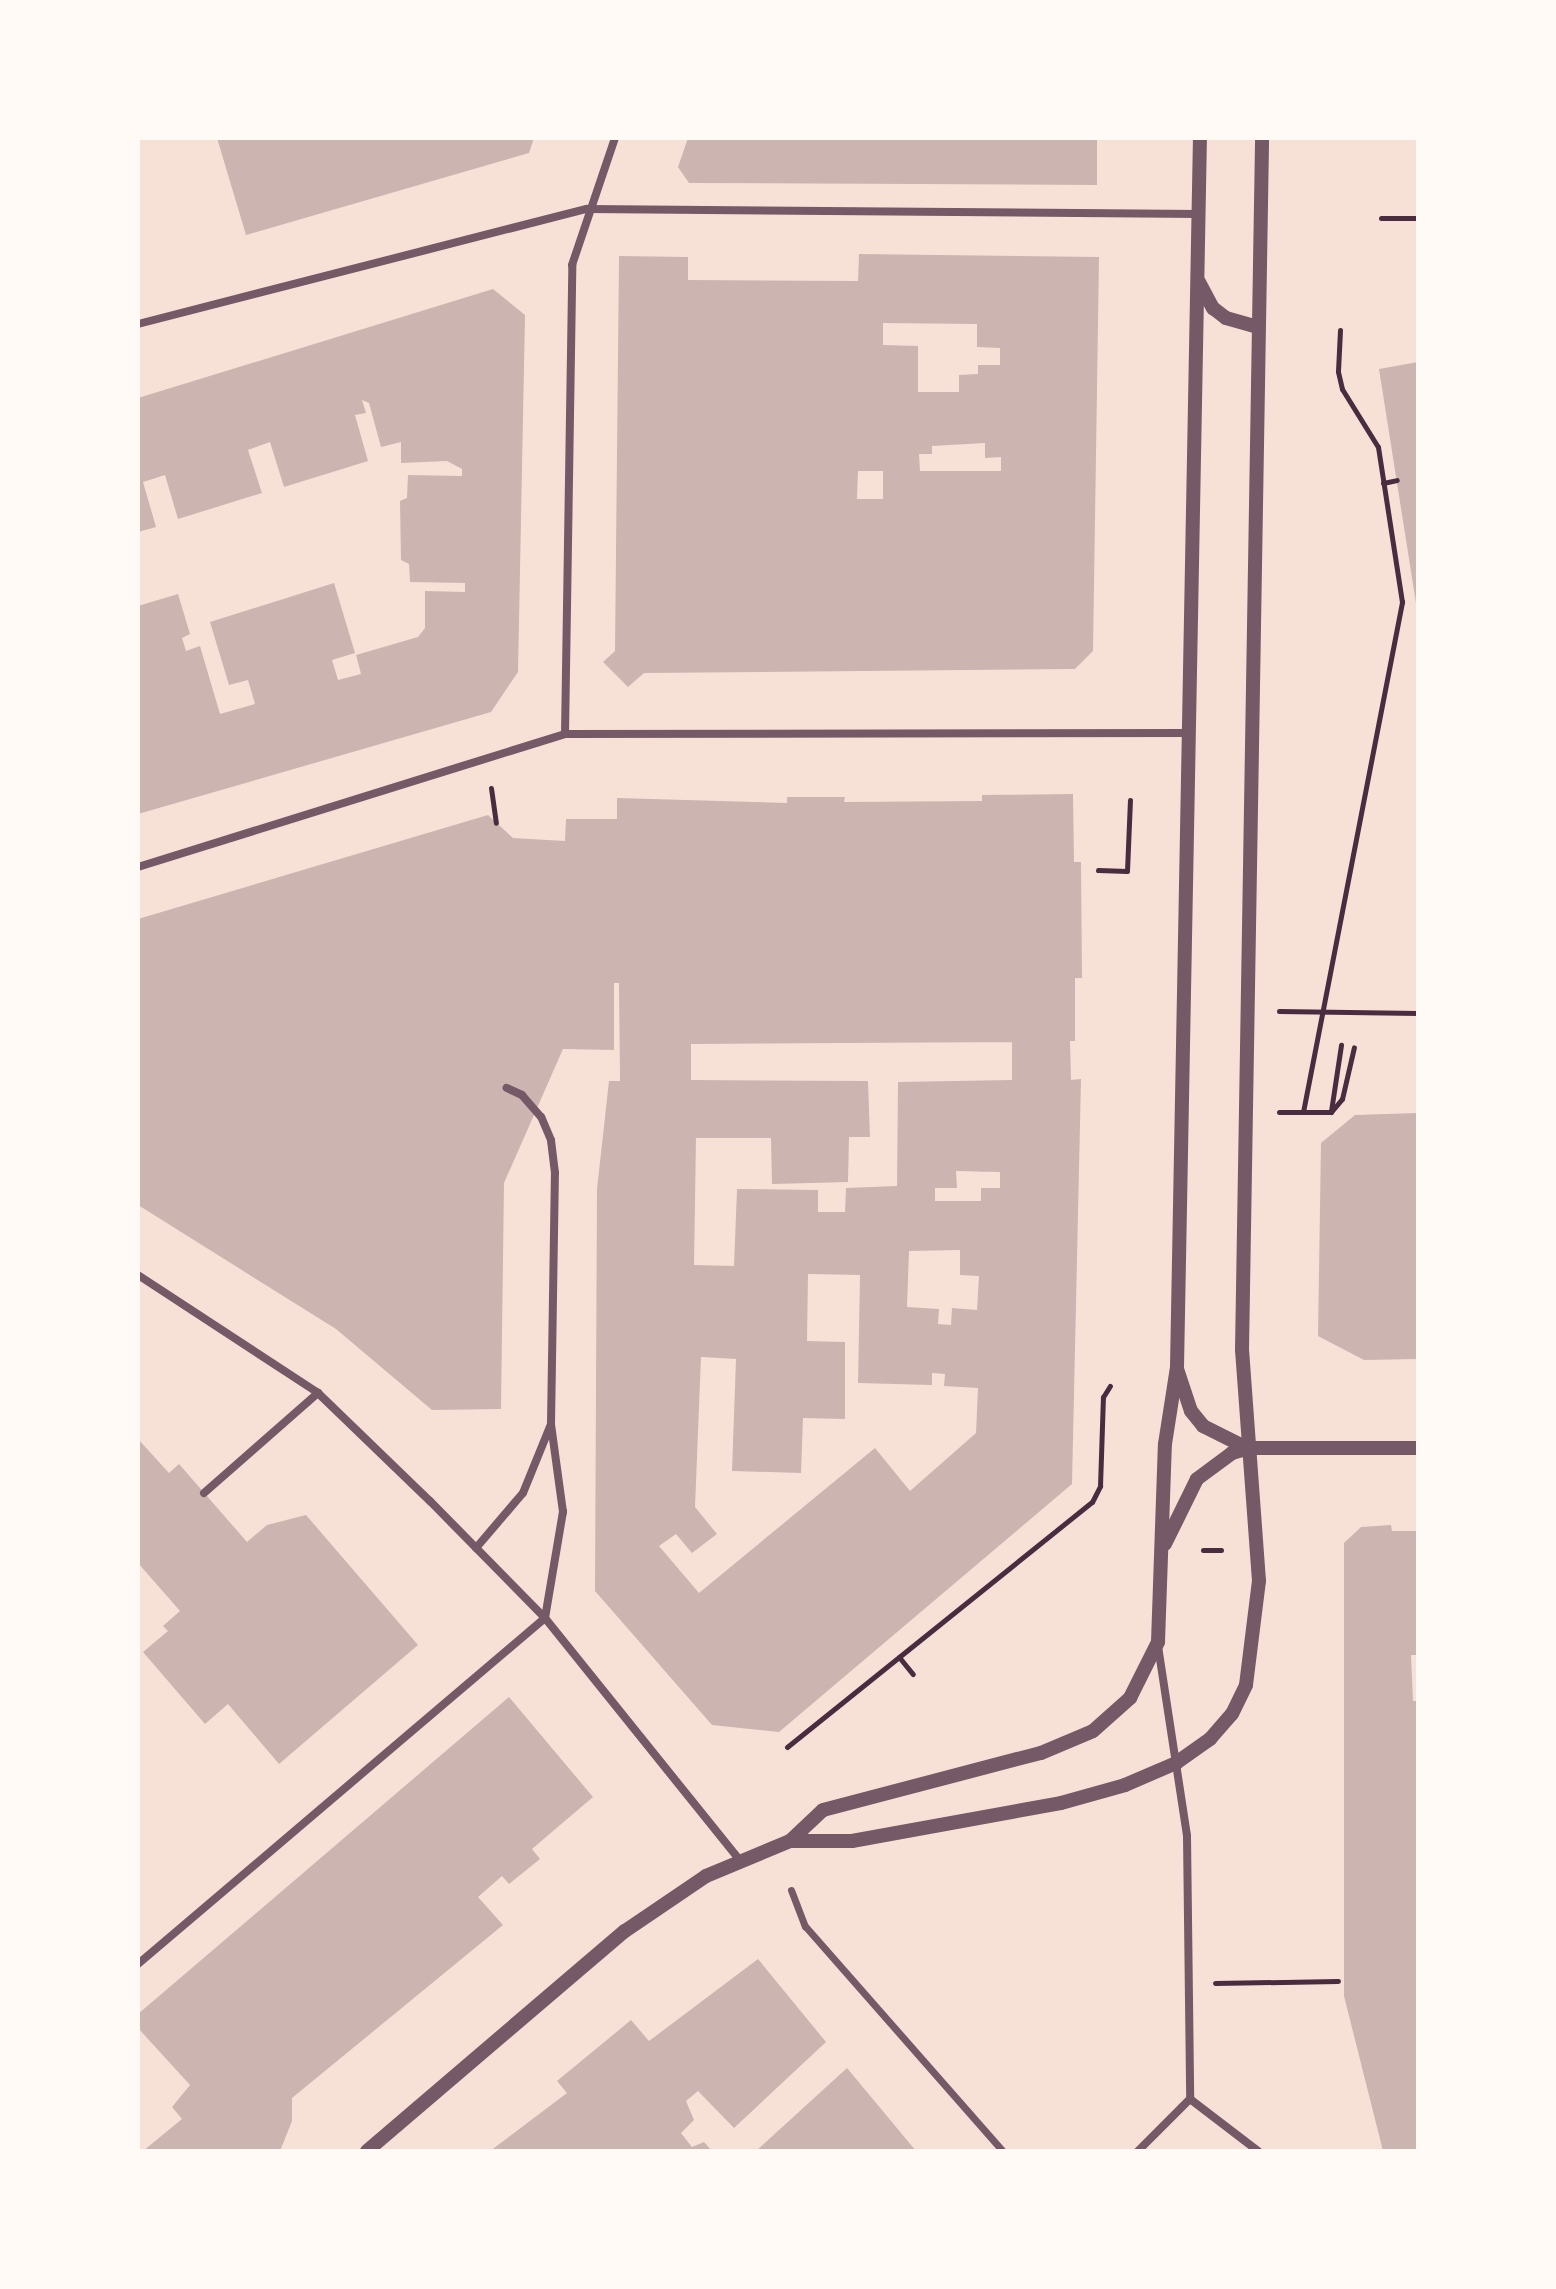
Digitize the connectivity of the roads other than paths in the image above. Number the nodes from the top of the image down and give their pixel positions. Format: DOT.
graph roads {
  1 [pos="615,138"];
  2 [pos="1200,138"];
  3 [pos="1262,138"];
  4 [pos="587,209"];
  5 [pos="1199,214"];
  6 [pos="1198,278"];
  7 [pos="138,324"];
  8 [pos="1258,327"];
  9 [pos="1190,733"];
  10 [pos="565,734"];
  11 [pos="138,867"];
  12 [pos="507,1088"];
  13 [pos="138,1275"];
  14 [pos="1177,1367"];
  15 [pos="318,1393"];
  16 [pos="551,1424"];
  17 [pos="1250,1448"];
  18 [pos="1418,1448"];
  19 [pos="204,1493"];
  20 [pos="476,1548"];
  21 [pos="1163,1548"];
  22 [pos="545,1618"];
  23 [pos="1158,1642"];
  24 [pos="1176,1763"];
  25 [pos="790,1841"];
  26 [pos="739,1859"];
  27 [pos="791,1890"];
  28 [pos="138,1964"];
  29 [pos="1190,2099"];
  30 [pos="367,2151"];
  31 [pos="1003,2151"];
  32 [pos="1138,2151"];
  33 [pos="1258,2151"];
  1 -- 4 [label="street"];
  2 -- 5 [label="street"];
  3 -- 8 [label="street"];
  4 -- 5 [label="street"];
  4 -- 7 [label="street"];
  4 -- 10 [label="street"];
  5 -- 6 [label="street"];
  6 -- 8 [label="street"];
  6 -- 9 [label="street"];
  8 -- 17 [label="street"];
  9 -- 10 [label="street"];
  9 -- 14 [label="street"];
  10 -- 11 [label="street"];
  12 -- 16 [label="street"];
  13 -- 15 [label="street"];
  14 -- 17 [label="street"];
  14 -- 21 [label="street"];
  15 -- 19 [label="street"];
  15 -- 20 [label="street"];
  16 -- 20 [label="street"];
  16 -- 22 [label="street"];
  17 -- 18 [label="street"];
  17 -- 21 [label="street"];
  17 -- 24 [label="street"];
  20 -- 22 [label="street"];
  21 -- 23 [label="street"];
  22 -- 26 [label="street"];
  22 -- 28 [label="street"];
  23 -- 24 [label="street"];
  23 -- 25 [label="street"];
  24 -- 25 [label="street"];
  24 -- 29 [label="street"];
  25 -- 26 [label="street"];
  26 -- 30 [label="street"];
  27 -- 31 [label="street"];
  29 -- 32 [label="street"];
  29 -- 33 [label="street"];
}
